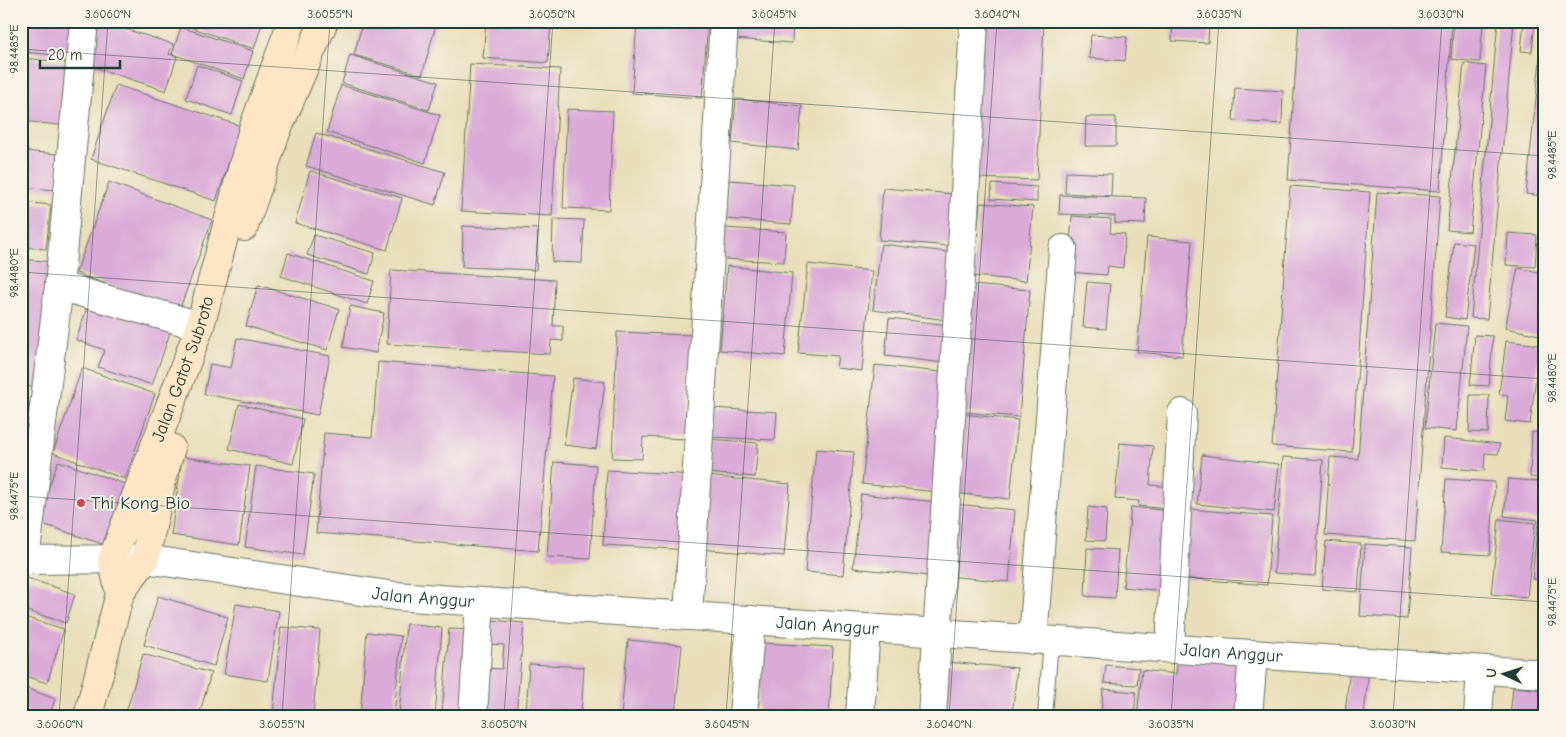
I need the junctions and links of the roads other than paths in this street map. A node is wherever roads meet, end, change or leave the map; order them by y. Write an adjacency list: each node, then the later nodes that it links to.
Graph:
1 (84, 21): 8 (street)
2 (292, 21): 6 (main road, Jalan Gatot Subroto)
3 (324, 21): 6 (main road)
4 (724, 21): 16 (street)
5 (974, 21): 19 (street)
6 (264, 132): 9 (main road, Jalan Gatot Subroto); 11 (main road)
7 (1063, 249): 20 (street)
8 (59, 286): 9 (street); 12 (street)
9 (200, 326): 13 (main road, Jalan Gatot Subroto)
10 (1182, 413): 21 (street)
11 (145, 559): 13 (street, Jalan Anggur); 14 (main road); 15 (street, Jalan Anggur)
12 (23, 560): 13 (street, Jalan Anggur)
13 (112, 560): 14 (main road)
14 (120, 593): 25 (main road)
15 (480, 602): 16 (street, Jalan Anggur); 26 (street)
16 (688, 616): 17 (street, Jalan Anggur)
17 (751, 620): 18 (street, Jalan Anggur); 27 (street)
18 (866, 628): 19 (street, Jalan Anggur); 28 (street)
19 (937, 633): 20 (street, Jalan Anggur); 29 (street)
20 (1042, 640): 21 (street, Jalan Anggur); 30 (lane)
21 (1170, 649): 22 (street, Jalan Anggur)
22 (1253, 654): 23 (street, Jalan Anggur); 31 (street)
23 (1481, 670): 24 (street, Jalan Anggur); 32 (street)
24 (1545, 674)
25 (88, 716)
26 (473, 716)
27 (744, 716)
28 (860, 716)
29 (932, 716)
30 (1045, 716)
31 (1248, 716)
32 (1478, 716)

